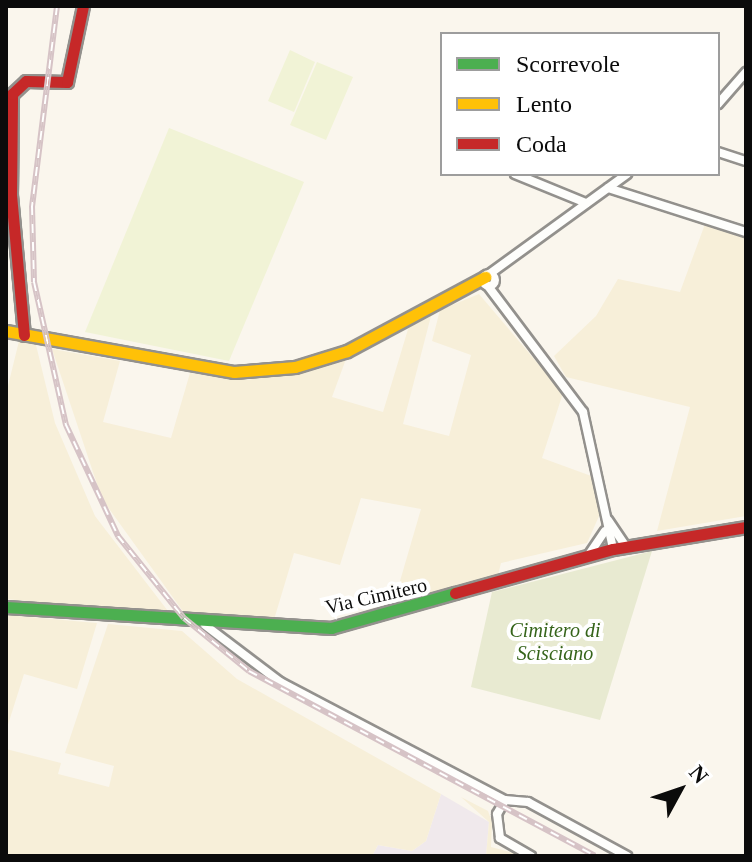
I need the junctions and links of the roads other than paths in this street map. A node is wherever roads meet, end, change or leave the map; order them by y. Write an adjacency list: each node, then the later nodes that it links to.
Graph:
1 (83, 6): 15 (street)
2 (746, 72): 3 (street)
3 (735, 88): 4 (street); 5 (street)
4 (746, 91)
5 (720, 102)
6 (720, 153): 7 (street)
7 (746, 161)
8 (520, 176): 11 (street)
9 (624, 176): 10 (street)
10 (608, 188): 11 (street); 12 (street)
11 (586, 203): 13 (street)
12 (746, 232)
13 (489, 281): 15 (street); 16 (street)
14 (6, 331): 15 (street)
15 (24, 335)
16 (607, 519): 18 (street); 19 (street)
17 (746, 527): 19 (street, Via Cimitero)
18 (606, 530): 20 (street); 21 (street)
19 (626, 547): 20 (street, Via Cimitero)
20 (613, 549): 21 (street, Via Cimitero)
21 (586, 558): 23 (street, Via Cimitero)
22 (6, 607): 23 (street, Via Cimitero)
23 (205, 625): 24 (street)
24 (505, 800): 25 (street); 26 (street)
25 (531, 856)
26 (627, 856)

